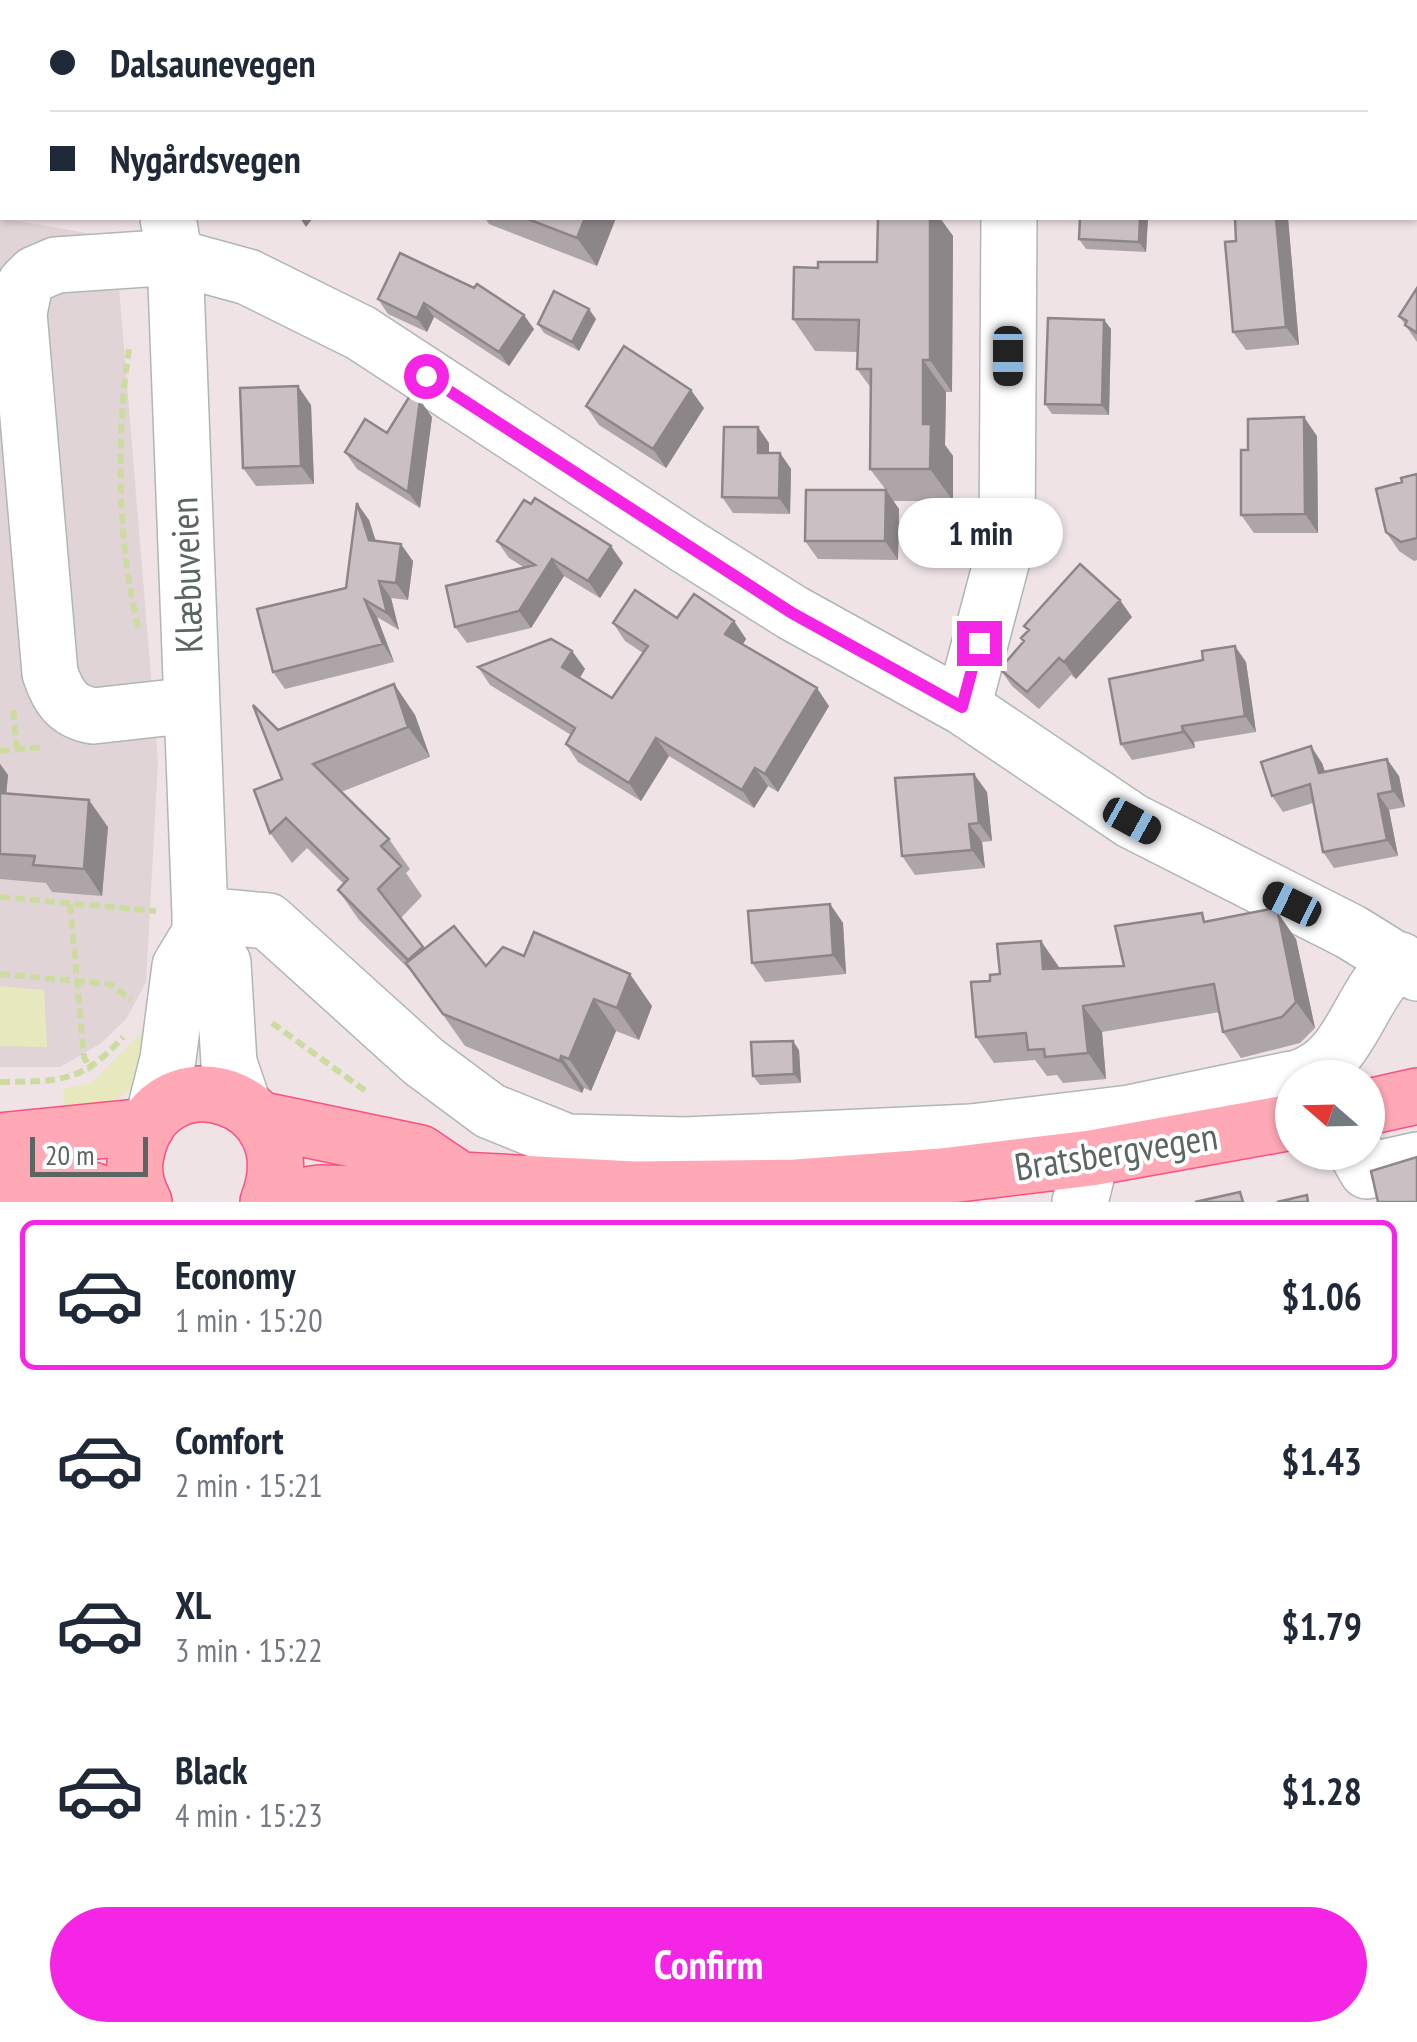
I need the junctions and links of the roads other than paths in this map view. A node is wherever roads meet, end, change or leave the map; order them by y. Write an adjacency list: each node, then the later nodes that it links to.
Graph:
1 (1008, 220): 4 (street)
2 (171, 237): 3 (street, Klæbuveien); 3 (street); 4 (street)
3 (192, 705): 5 (street, Klæbuveien)
4 (962, 707): 6 (street)
5 (186, 920): 8 (street); 11 (street, Klæbuveien); 12 (street, Klæbuveien)
6 (1409, 967): 7 (street)
7 (1330, 1060)
8 (1275, 1082)
9 (1417, 1096): 10 (main road)
10 (1385, 1103)
11 (252, 1112): 12 (main road); 18 (main road); 21 (main road)
12 (150, 1120): 14 (main road); 23 (main road)
13 (1275, 1127): 19 (main road, Bratsbergvegen)
14 (0, 1140)
15 (1417, 1160): 16 (street)
16 (1385, 1167)
17 (0, 1174): 22 (main road)
18 (460, 1180): 20 (main road, Bratsbergvegen); 21 (main road, Bratsbergvegen)
19 (1085, 1180): 20 (main road, Bratsbergvegen)
20 (949, 1189)
21 (269, 1201)
22 (125, 1202)
23 (144, 1202)

